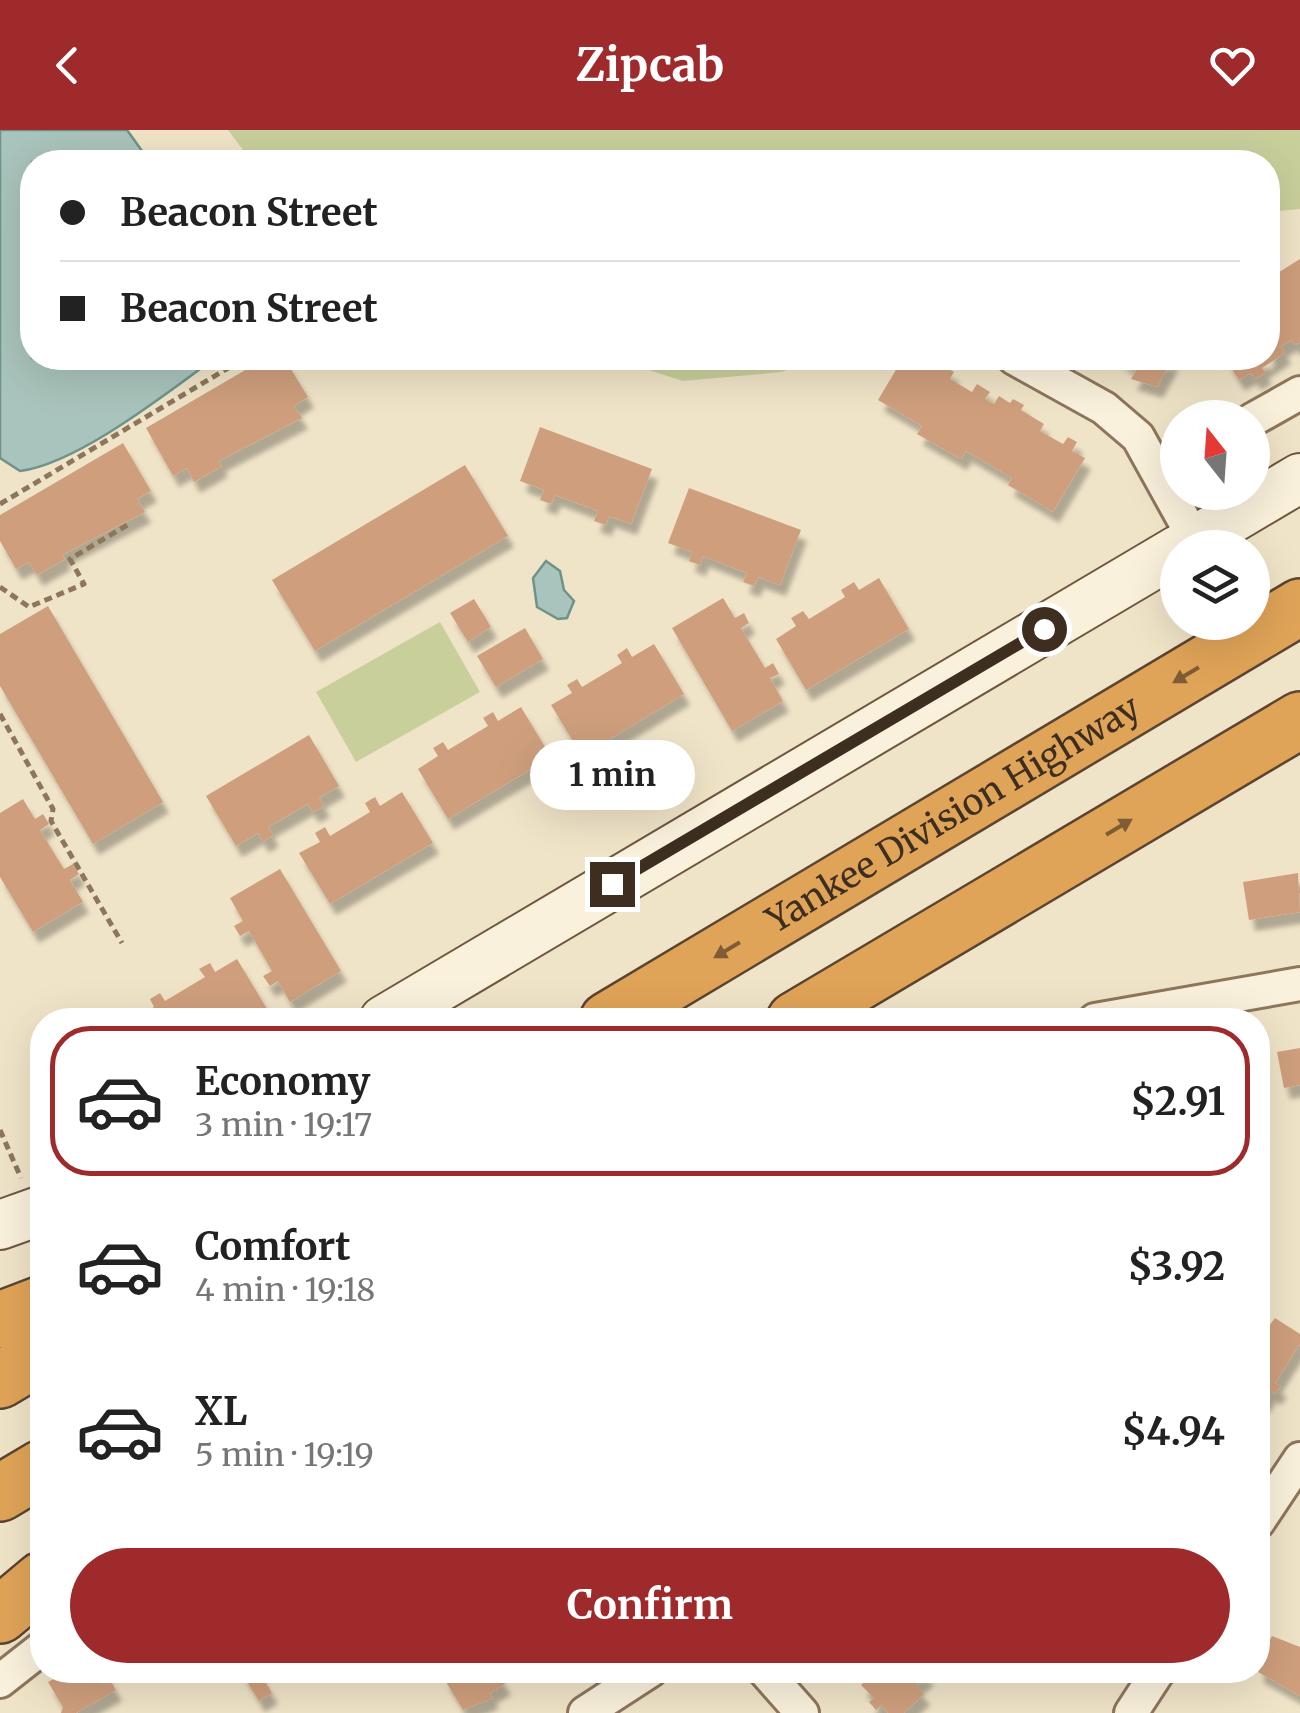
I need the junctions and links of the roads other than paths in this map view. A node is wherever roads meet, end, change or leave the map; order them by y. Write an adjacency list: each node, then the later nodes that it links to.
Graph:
1 (1035, 370): 4 (street)
2 (1300, 393): 3 (street)
3 (1270, 410)
4 (1160, 458)
5 (1300, 478): 6 (street)
6 (1212, 530)
7 (1160, 561): 12 (street)
8 (1300, 607): 13 (highway, Yankee Division Highway, one-way to 13)
9 (1300, 720): 10 (highway, one-way to 9)
10 (1059, 862): 14 (highway); 15 (highway)
11 (1300, 984): 16 (street)
12 (404, 1008)
13 (628, 1008)
14 (815, 1008)
15 (847, 1008)
16 (1164, 1008)
17 (30, 1309): 18 (highway)
18 (0, 1320)
19 (30, 1362): 20 (highway)
20 (0, 1380)
21 (1300, 1459): 24 (street)
22 (30, 1475): 23 (highway)
23 (0, 1493)
24 (1270, 1504)
25 (30, 1590): 26 (highway)
26 (0, 1615)
27 (30, 1658): 28 (street)
28 (0, 1682)
29 (631, 1683): 32 (street)
30 (775, 1683): 33 (street)
31 (1151, 1683): 34 (street)
32 (585, 1713)
33 (802, 1713)
34 (1131, 1713)

